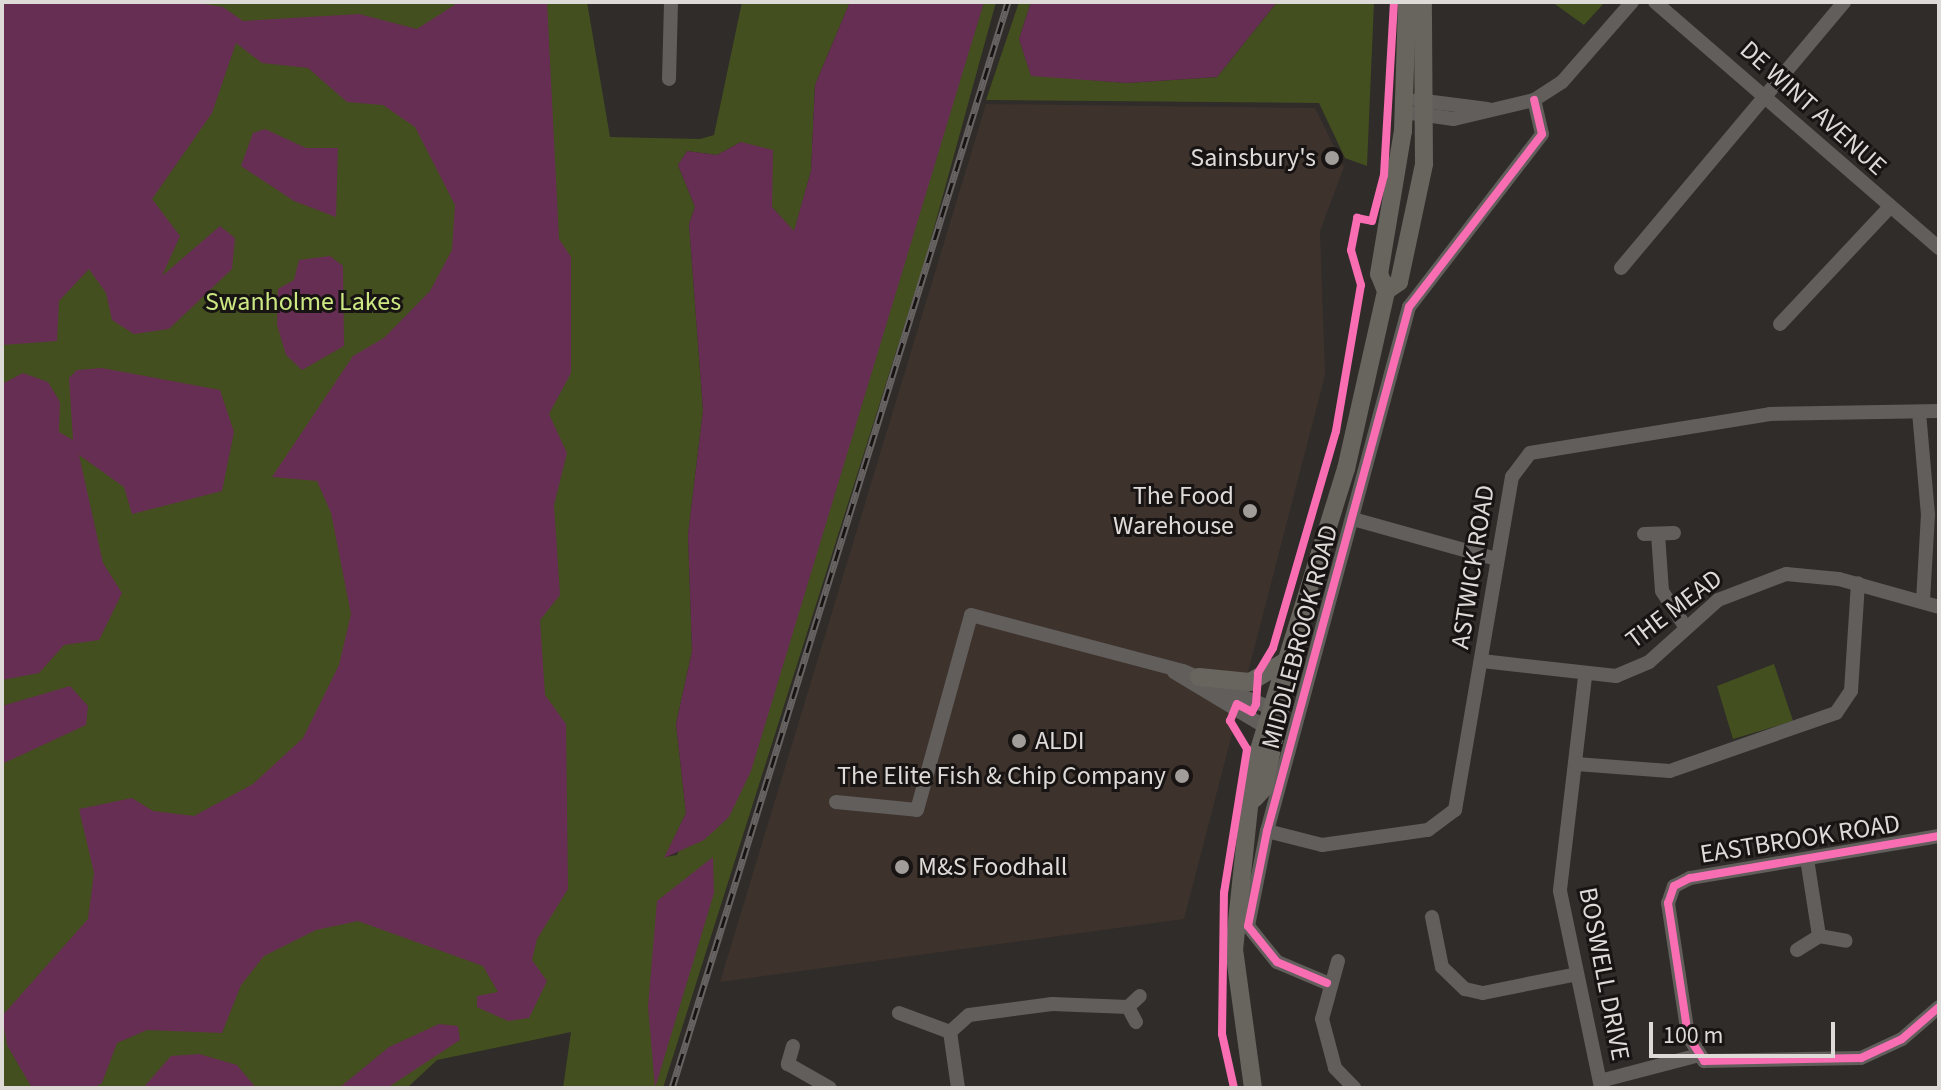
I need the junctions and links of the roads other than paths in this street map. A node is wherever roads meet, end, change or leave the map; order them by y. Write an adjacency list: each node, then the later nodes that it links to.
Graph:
1 (671, 2): 7 (street)
2 (1407, 2): 10 (main road)
3 (1423, 2): 11 (main road)
4 (1632, 2): 9 (street)
5 (1655, 2): 8 (street, DE WINT AVENUE)
6 (1844, 2): 8 (street)
7 (669, 79)
8 (1762, 97): 13 (street, DE WINT AVENUE); 16 (street)
9 (1534, 100): 11 (street); 21 (street, MIDDLEBROOK ROAD)
10 (1404, 106): 11 (street); 14 (main road)
11 (1429, 108): 12 (main road)
12 (1424, 164): 14 (main road); 17 (main road)
13 (1889, 208): 15 (street, DE WINT AVENUE); 18 (street)
14 (1384, 230): 17 (main road)
15 (1939, 248)
16 (1621, 268)
17 (1386, 291): 28 (main road)
18 (1780, 324)
19 (1939, 411): 20 (street, ASTWICK ROAD)
20 (1919, 412): 23 (street, ASTWICK ROAD); 25 (street)
21 (1353, 519): 23 (street); 37 (street, MIDDLEBROOK ROAD)
22 (1674, 533): 27 (street)
23 (1496, 559): 29 (street, ASTWICK ROAD)
24 (1858, 583): 25 (street, THE MEAD); 27 (street, THE MEAD); 35 (street)
25 (1923, 600): 26 (street, THE MEAD)
26 (1939, 607)
27 (1686, 628): 32 (street, THE MEAD)
28 (1288, 660): 31 (main road); 33 (main road)
29 (1482, 661): 32 (street, THE MEAD); 37 (street, ASTWICK ROAD)
30 (1171, 669): 31 (street); 34 (street); 36 (street)
31 (1199, 677): 33 (street)
32 (1585, 677): 35 (street, BOSWELL DRIVE)
33 (1275, 711): 34 (main road)
34 (1270, 731): 58 (main road)
35 (1576, 764): 45 (street, BOSWELL DRIVE)
36 (836, 802)
37 (1267, 831): 46 (street, MIDDLEBROOK ROAD)
38 (1939, 836): 39 (street, EASTBROOK ROAD)
39 (1807, 859): 41 (street); 54 (street, EASTBROOK ROAD)
40 (1432, 917): 45 (street)
41 (1819, 936): 42 (street); 43 (street)
42 (1846, 941)
43 (1797, 950)
44 (1338, 961): 46 (street)
45 (1577, 974): 55 (street, BOSWELL DRIVE)
46 (1327, 983): 59 (street)
47 (1140, 996): 48 (street)
48 (1128, 1007): 51 (street); 52 (street)
49 (1939, 1007): 54 (street)
50 (899, 1013): 52 (street)
51 (1136, 1022)
52 (950, 1032): 57 (street)
53 (793, 1046): 56 (street)
54 (1695, 1056): 55 (street)
55 (1600, 1085)
56 (830, 1088)
57 (958, 1088)
58 (1253, 1088)
59 (1354, 1088)

